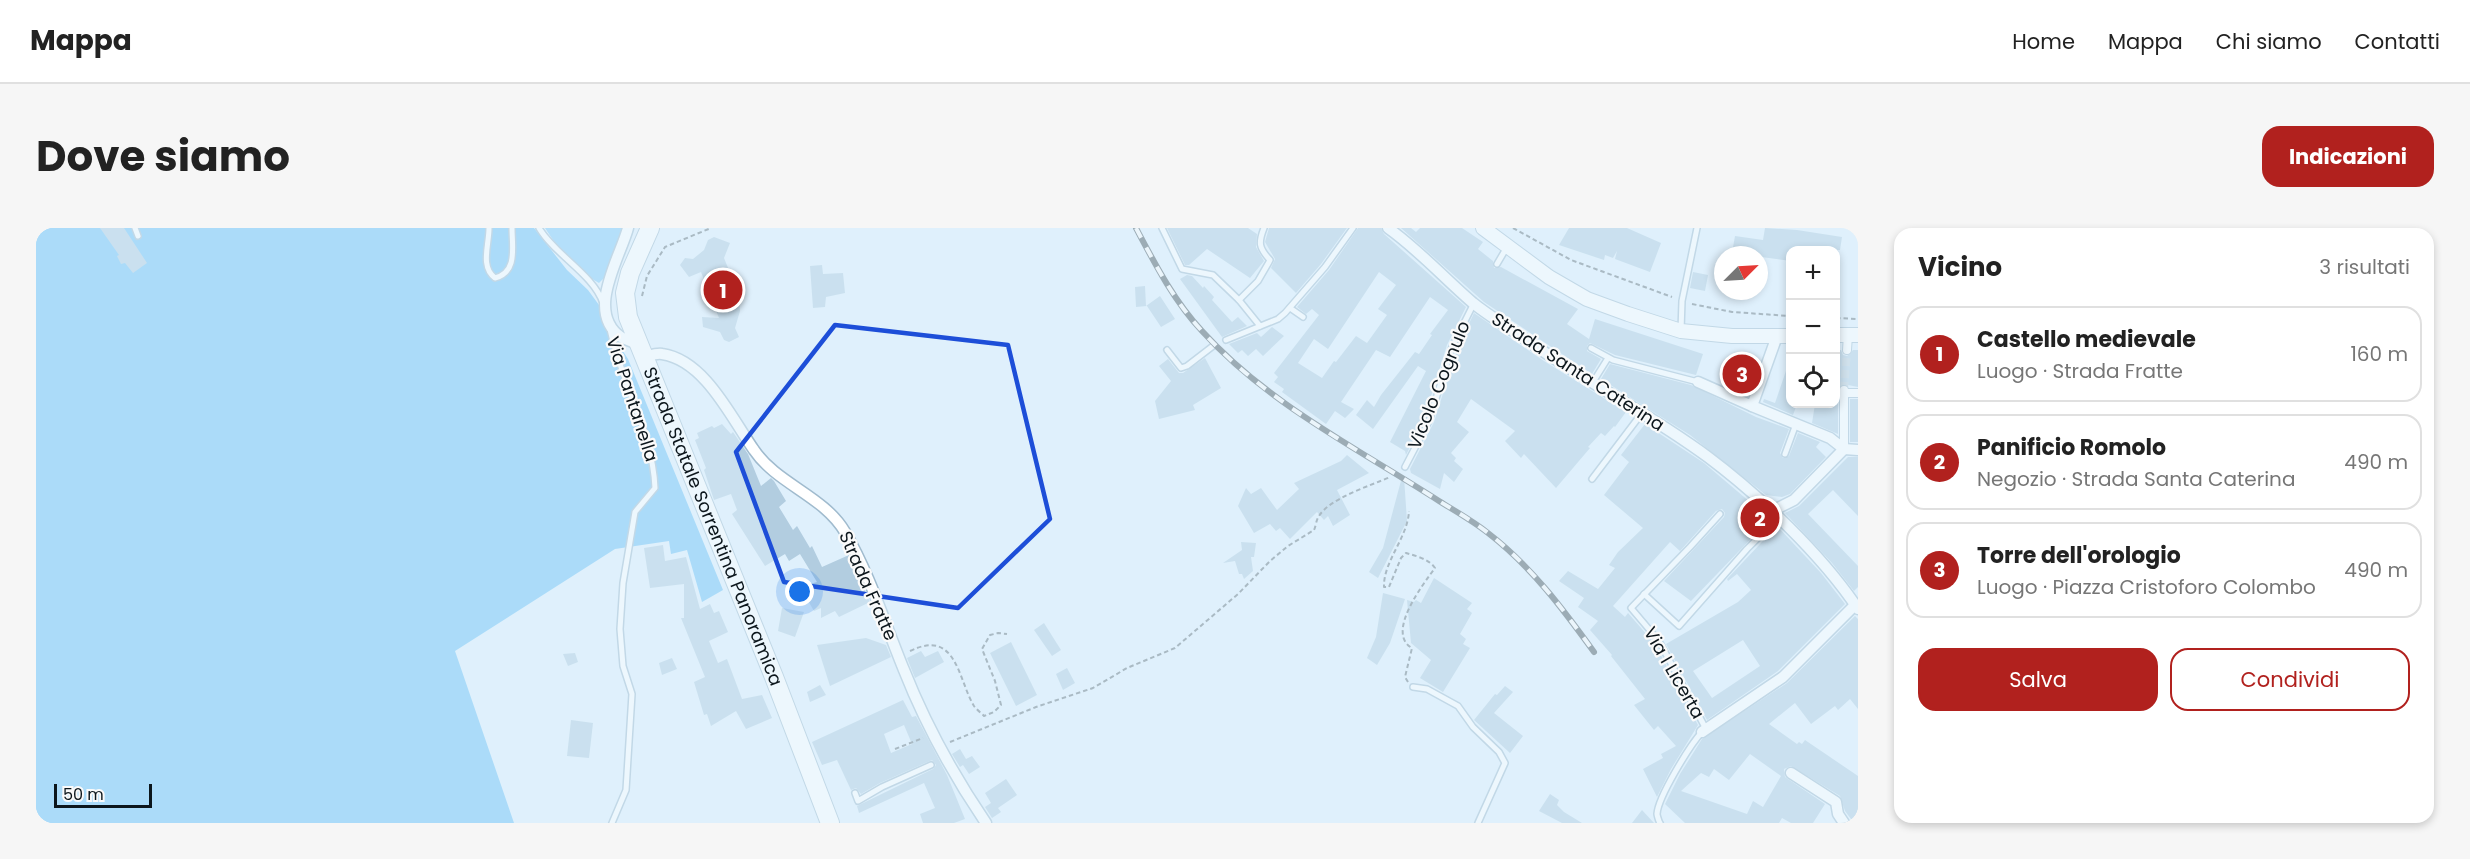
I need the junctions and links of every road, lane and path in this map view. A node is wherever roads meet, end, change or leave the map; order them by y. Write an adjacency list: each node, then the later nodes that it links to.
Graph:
1 (135, 228): 15 (lane)
2 (489, 228): 3 (lane)
3 (512, 228)
4 (539, 228): 27 (lane, Via Pantanella)
5 (628, 228): 27 (street)
6 (650, 228): 35 (main road, Strada Statale Sorrentina Panoramica)
7 (711, 228): 17 (path)
8 (1162, 228): 19 (lane)
9 (1264, 228): 19 (lane)
10 (1353, 228): 22 (lane)
11 (1388, 228): 21 (street, Strada Santa Caterina)
12 (1483, 228): 16 (street)
13 (1513, 228): 20 (path)
14 (1698, 228): 20 (lane)
15 (138, 236)
16 (1508, 246): 18 (lane); 29 (street)
17 (664, 247)
18 (1497, 264)
19 (1239, 300): 28 (lane)
20 (1682, 301): 23 (path); 29 (lane)
21 (1474, 303): 40 (street, Strada Santa Caterina); 48 (lane, Vicolo Cognulo)
22 (1290, 308): 24 (lane); 28 (lane)
23 (1786, 316)
24 (1303, 317)
25 (1840, 318): 26 (path)
26 (1858, 319)
27 (609, 321): 35 (street); 66 (lane, Via Pantanella)
28 (1260, 326): 32 (lane)
29 (1681, 331): 31 (street)
30 (1847, 335): 37 (street)
31 (1784, 336): 42 (street)
32 (1226, 340)
33 (1213, 346): 36 (lane)
34 (1591, 348): 38 (lane)
35 (641, 350): 60 (street, Strada Fratte); 67 (main road, Strada Statale Sorrentina Panoramica)
36 (1167, 350)
37 (1847, 350)
38 (1608, 358): 39 (lane); 40 (lane)
39 (1698, 382): 42 (street)
40 (1593, 384): 43 (street, Strada Santa Caterina)
41 (1858, 393): 45 (street)
42 (1756, 407): 44 (street)
43 (1642, 413): 50 (lane); 53 (street, Strada Santa Caterina)
44 (1796, 424): 45 (street); 47 (lane)
45 (1844, 449): 46 (street); 53 (street)
46 (1858, 450)
47 (1785, 454)
48 (1405, 467)
49 (1390, 477): 61 (path)
50 (1592, 479)
51 (1409, 511): 58 (path)
52 (1720, 513): 54 (lane, Via I Licerta)
53 (1775, 514): 54 (lane); 55 (street, Strada Santa Caterina)
54 (1644, 594): 59 (lane, Via I Licerta)
55 (1857, 607): 59 (street)
56 (1006, 634): 57 (path)
57 (902, 655)
58 (1413, 687): 69 (lane)
59 (1704, 730): 70 (lane)
60 (934, 734): 61 (street, Strada Fratte); 62 (path)
61 (940, 746): 68 (street, Strada Fratte)
62 (895, 749)
63 (931, 765): 65 (lane)
64 (1791, 773): 71 (street)
65 (855, 793)
66 (612, 823)
67 (830, 823)
68 (986, 823)
69 (1478, 823)
70 (1660, 823)
71 (1844, 823)

